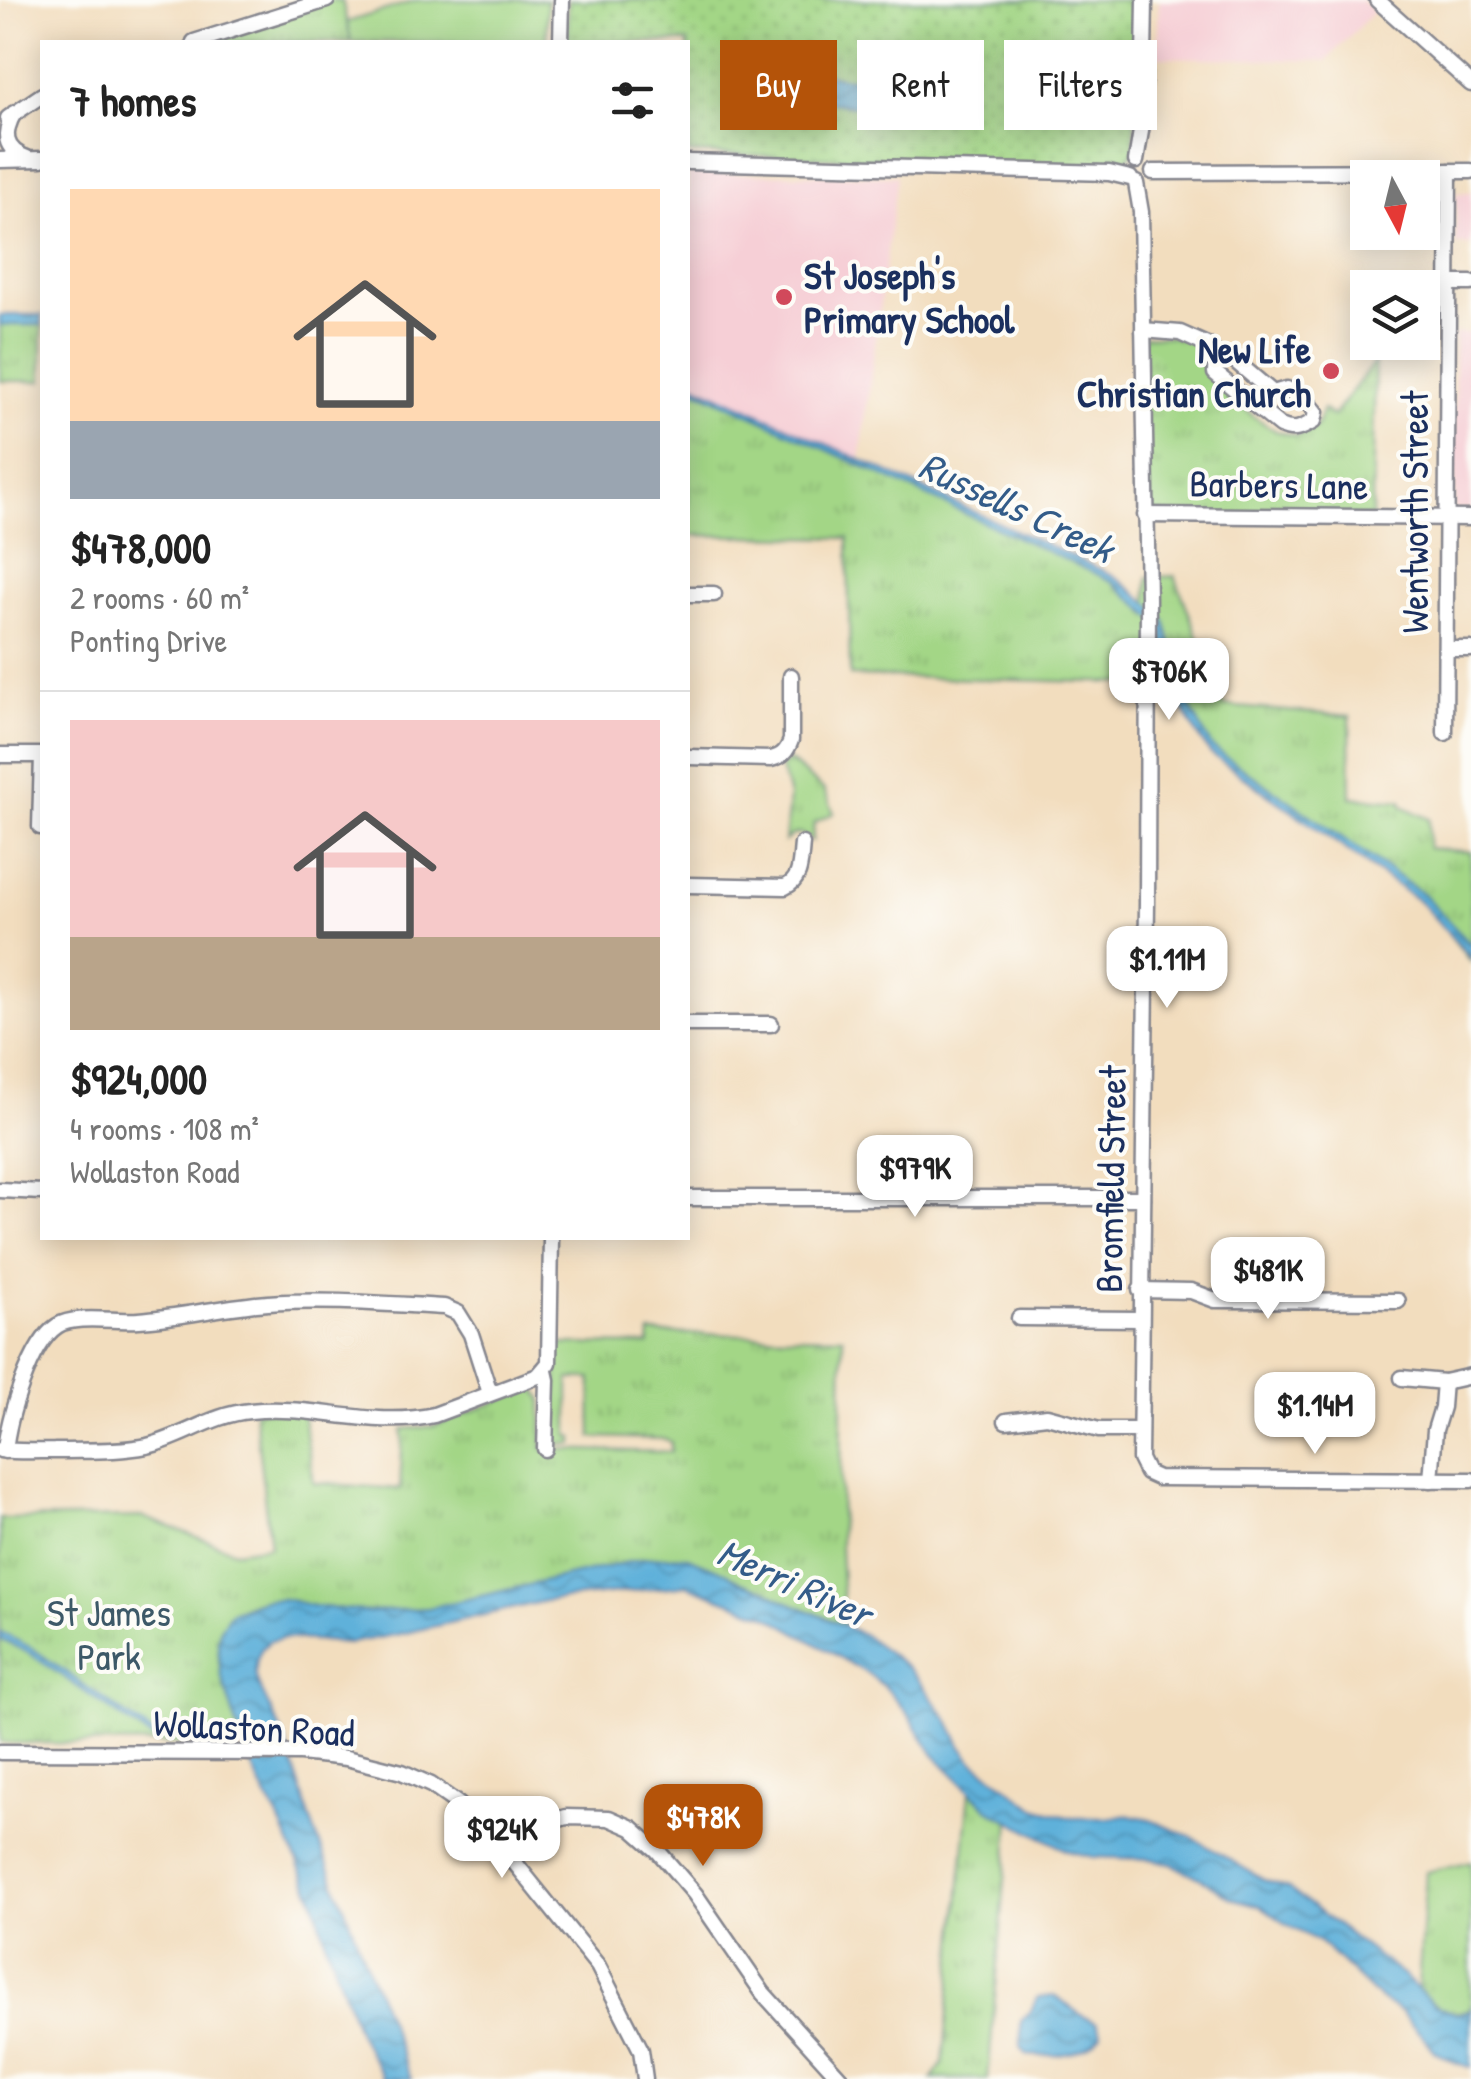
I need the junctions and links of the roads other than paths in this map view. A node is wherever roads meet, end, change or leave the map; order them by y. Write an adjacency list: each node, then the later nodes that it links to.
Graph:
1 (327, 0): 5 (street)
2 (562, 0): 6 (street)
3 (1145, 0): 17 (street, Bromfield Street)
4 (1376, 0): 7 (street)
5 (200, 40)
6 (561, 40)
7 (1471, 84)
8 (40, 96): 9 (street)
9 (12, 110): 10 (street); 12 (street)
10 (0, 125)
11 (0, 151): 12 (street)
12 (35, 159): 13 (street)
13 (0, 160)
14 (690, 162): 17 (street)
15 (1449, 171): 16 (street); 17 (street); 18 (street, Wentworth Street)
16 (1471, 171)
17 (1141, 172): 20 (street, Bromfield Street)
18 (1448, 283): 19 (street); 25 (street, Wentworth Street)
19 (1471, 283)
20 (1143, 330): 21 (street); 24 (street, Bromfield Street)
21 (1216, 354): 22 (street); 23 (street)
22 (1273, 393): 23 (street); 23 (street)
23 (1261, 411)
24 (1146, 515): 25 (street, Barbers Lane); 43 (street, Bromfield Street)
25 (1446, 518): 26 (street, Barbers Lane); 29 (street, Wentworth Street)
26 (1471, 518)
27 (690, 594): 28 (street)
28 (714, 594)
29 (1446, 649): 30 (street); 32 (street, Wentworth Street)
30 (1471, 649)
31 (791, 676): 35 (street)
32 (1445, 733)
33 (0, 755): 34 (street)
34 (40, 755)
35 (690, 757)
36 (802, 844): 37 (street)
37 (690, 885)
38 (690, 1024): 39 (street)
39 (771, 1024)
40 (0, 1190): 41 (street)
41 (40, 1192)
42 (690, 1198): 43 (street)
43 (1142, 1198): 45 (street, Bromfield Street)
44 (551, 1240): 49 (street)
45 (1140, 1290): 46 (street); 48 (street, Bromfield Street)
46 (1398, 1300)
47 (1018, 1318): 48 (street)
48 (1140, 1319): 55 (street, Bromfield Street)
49 (547, 1367): 53 (street); 56 (street)
50 (1471, 1376): 52 (street)
51 (1402, 1378): 52 (street)
52 (1444, 1382): 58 (street)
53 (490, 1393): 57 (street); 57 (street)
54 (1006, 1421): 55 (street)
55 (1140, 1430): 58 (street, Bromfield Street)
56 (545, 1448)
57 (2, 1450)
58 (1431, 1480): 59 (street)
59 (1471, 1480)
60 (0, 1752): 61 (street, Wollaston Road)
61 (508, 1852): 62 (street, Wollaston Road); 63 (street)
62 (645, 2079)
63 (840, 2079)

